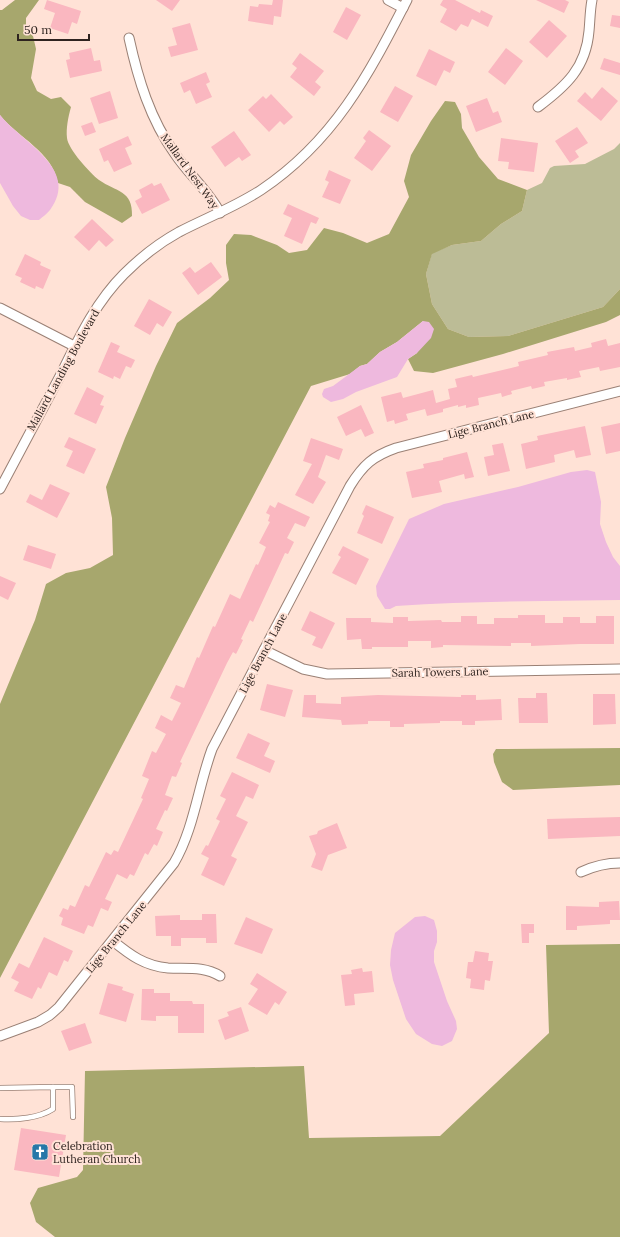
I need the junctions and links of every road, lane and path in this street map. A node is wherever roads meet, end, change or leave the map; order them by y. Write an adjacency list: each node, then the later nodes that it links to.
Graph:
1 (388, 0): 3 (street)
2 (592, 0): 5 (street)
3 (405, 4): 6 (street, Mallard Landing Boulevard)
4 (129, 38): 6 (street, Mallard Nest Way)
5 (538, 106)
6 (220, 213): 8 (street, Mallard Landing Boulevard)
7 (0, 308): 8 (street)
8 (74, 346): 10 (street, Mallard Landing Boulevard)
9 (620, 392): 11 (street, Lige Branch Lane)
10 (0, 489)
11 (264, 650): 12 (street, Sarah Towers Lane); 15 (street, Lige Branch Lane)
12 (620, 669)
13 (620, 863): 14 (street)
14 (581, 872)
15 (113, 941): 16 (street); 17 (street, Lige Branch Lane)
16 (220, 976)
17 (0, 1036)
18 (53, 1087): 19 (lane); 20 (lane); 21 (lane)
19 (0, 1088)
20 (73, 1117)
21 (0, 1119)

